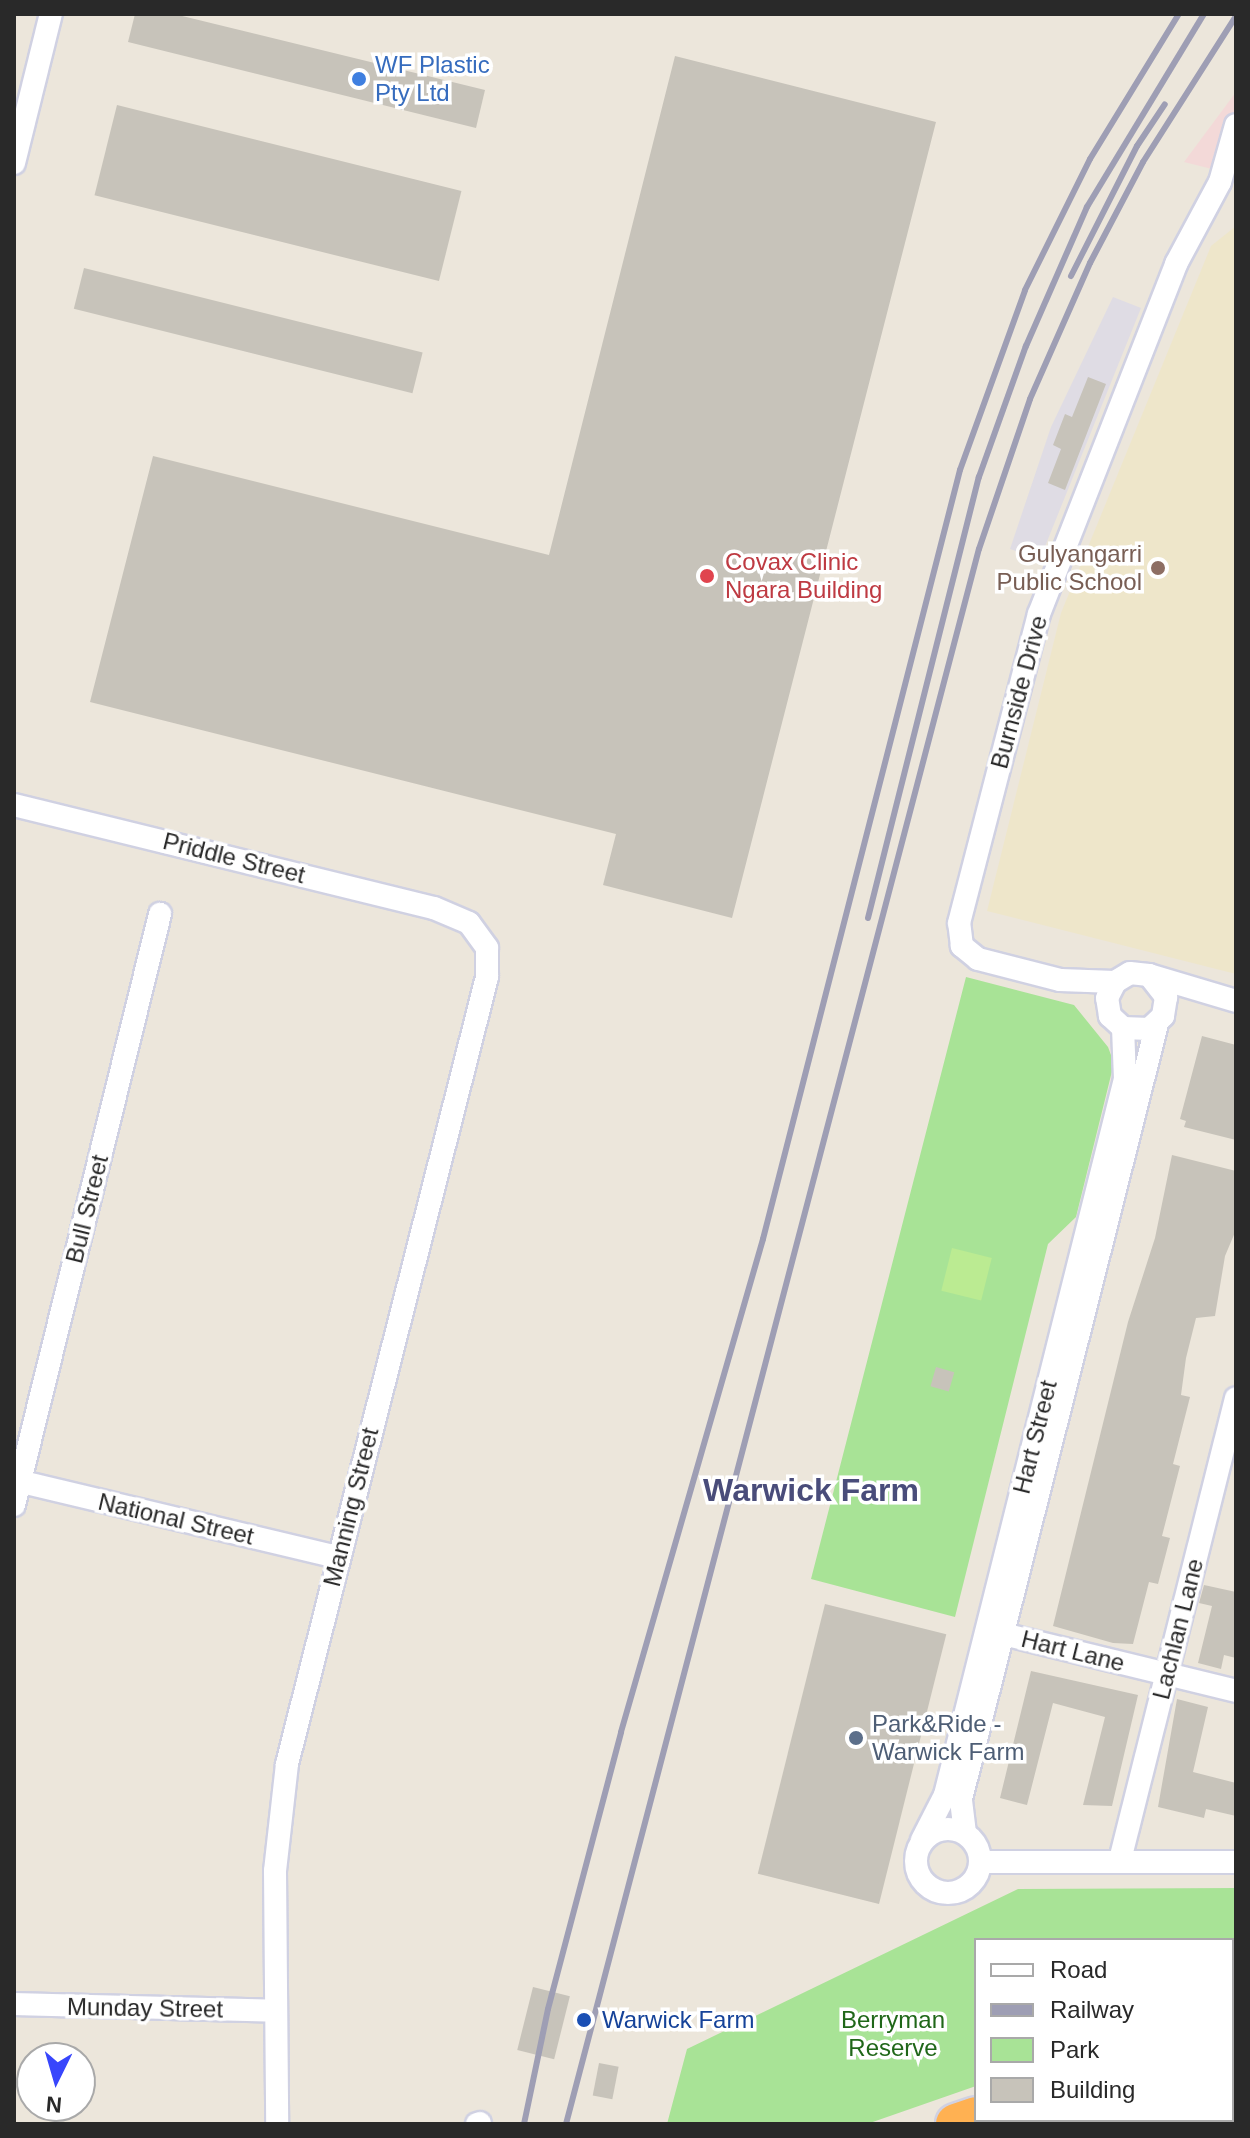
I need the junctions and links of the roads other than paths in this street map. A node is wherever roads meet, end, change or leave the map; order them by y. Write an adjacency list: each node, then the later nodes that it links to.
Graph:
1 (51, 14): 3 (street)
2 (1236, 125): 8 (street, Burnside Drive)
3 (14, 163)
4 (14, 805): 6 (street, Priddle Street)
5 (160, 914): 15 (street, Bull Street)
6 (453, 914): 17 (street, Manning Street)
7 (1149, 975): 9 (street); 10 (street); 12 (street)
8 (1060, 980): 9 (street, Burnside Drive); 13 (street, Burnside Drive)
9 (1115, 982): 13 (street)
10 (1206, 994): 11 (street); 12 (street)
11 (1236, 1001)
12 (1161, 1015): 13 (street); 18 (street, Hart Street)
13 (1116, 1022): 22 (street, Hart Street)
14 (1236, 1398): 19 (street, Lachlan Lane)
15 (17, 1481): 16 (street, Bull Street); 17 (street, National Street)
16 (14, 1505)
17 (338, 1557): 27 (street, Manning Street)
18 (1003, 1634): 19 (street, Hart Lane); 21 (street, Hart Street)
19 (1167, 1674): 20 (street, Hart Lane); 23 (street, Lachlan Lane)
20 (1236, 1691)
21 (965, 1833): 22 (street); 24 (street)
22 (922, 1840): 24 (street)
23 (1120, 1860): 24 (street); 25 (street)
24 (980, 1862)
25 (1236, 1862)
26 (14, 2004): 27 (street, Munday Street)
27 (275, 2011): 28 (street, Manning Street)
28 (277, 2124)

